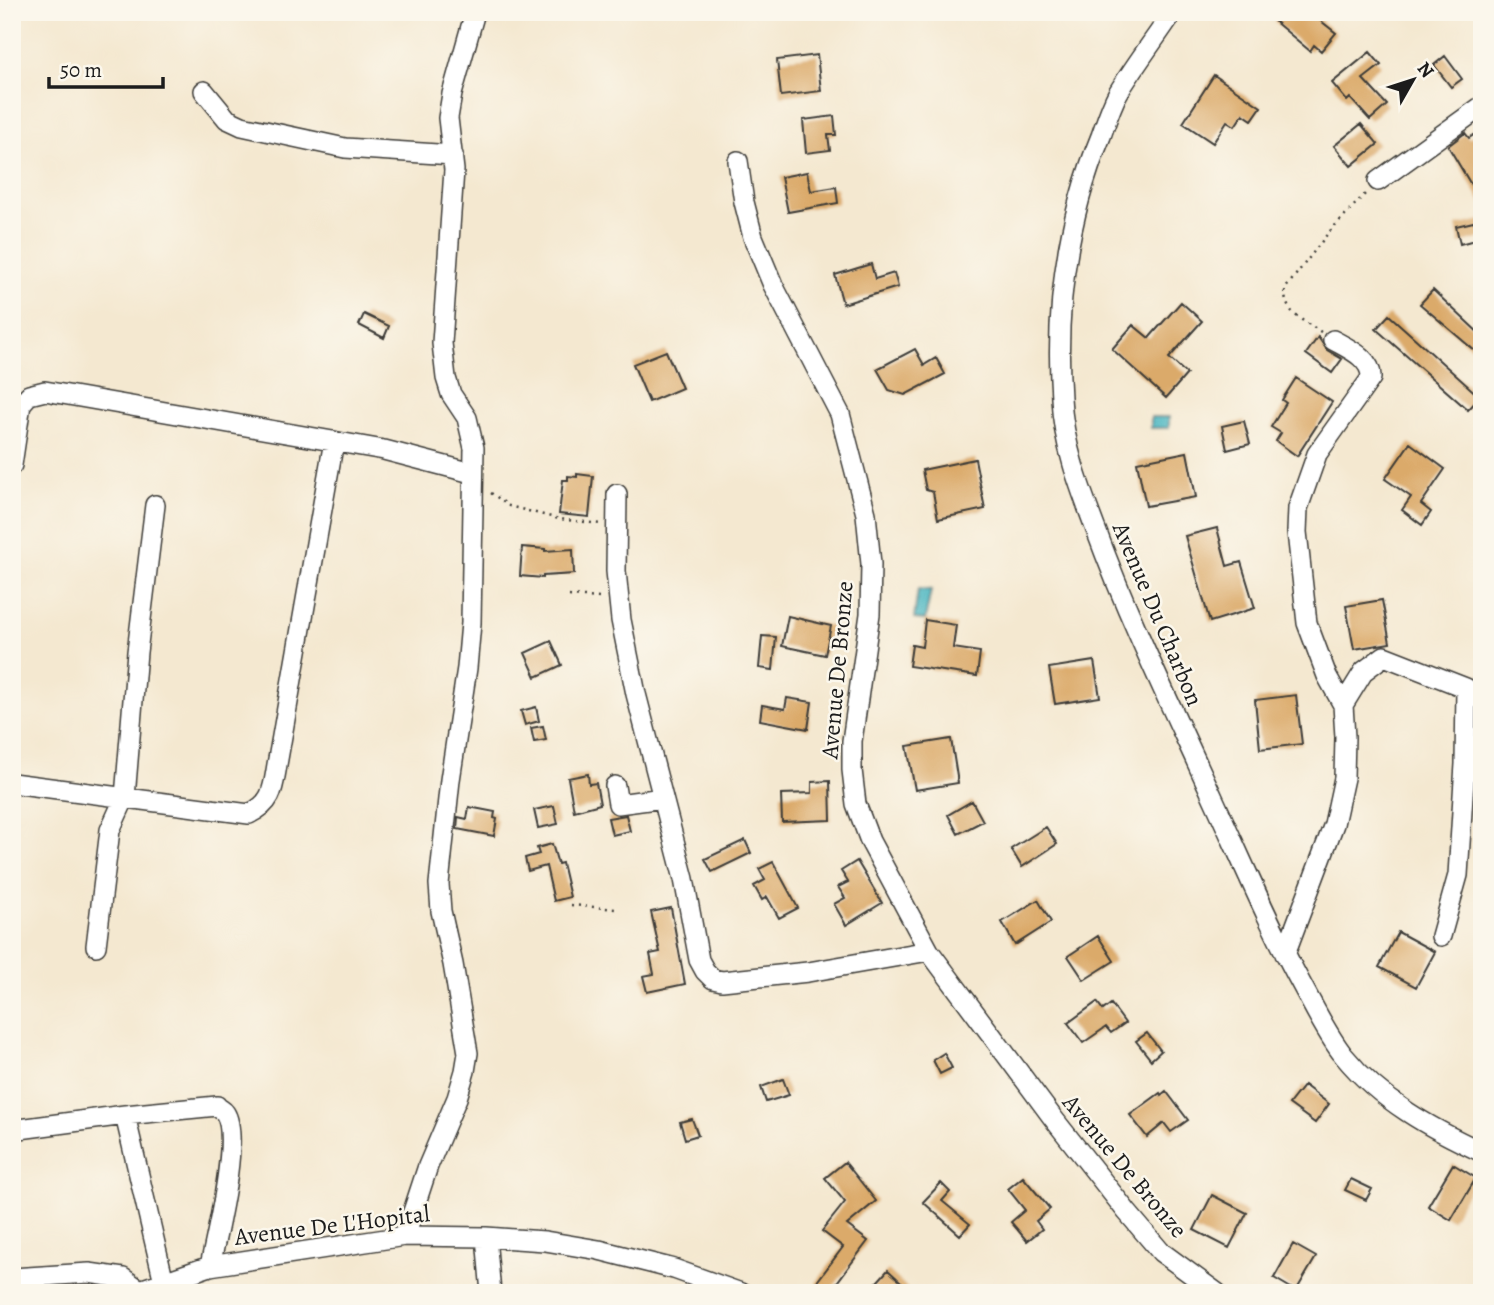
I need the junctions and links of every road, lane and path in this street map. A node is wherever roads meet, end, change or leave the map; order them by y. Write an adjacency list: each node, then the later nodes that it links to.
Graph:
1 (475, 12): 5 (street)
2 (1174, 12): 27 (street, Avenue Du Charbon)
3 (204, 91): 5 (street)
4 (1482, 106): 7 (street)
5 (453, 155): 11 (street)
6 (738, 161): 26 (street, Avenue De Bronze)
7 (1378, 181): 8 (path)
8 (1333, 340): 17 (street)
9 (334, 441): 10 (street); 11 (street); 20 (street)
10 (12, 466)
11 (472, 473): 14 (path); 31 (street)
12 (617, 494): 14 (street)
13 (155, 505): 20 (street)
14 (618, 526): 16 (street)
15 (569, 596): 16 (path)
16 (618, 598): 21 (street)
17 (1343, 705): 24 (street); 27 (street)
18 (12, 783): 20 (street)
19 (615, 786): 21 (street)
20 (125, 797): 25 (street)
21 (663, 798): 26 (street)
22 (571, 905): 23 (path)
23 (616, 909)
24 (1441, 936)
25 (96, 946)
26 (929, 951): 39 (street, Avenue De Bronze)
27 (1285, 954): 30 (street, Avenue Du Charbon)
28 (125, 1115): 29 (street); 33 (street); 35 (street)
29 (12, 1130)
30 (1482, 1152)
31 (405, 1236): 32 (street, Avenue De L'Hopital); 33 (street, Avenue De L'Hopital)
32 (485, 1237): 37 (street); 38 (street, Avenue De L'Hopital)
33 (210, 1266): 35 (street, Avenue De L'Hopital)
34 (12, 1278): 36 (street)
35 (164, 1282): 36 (street, Avenue De L'Hopital)
36 (139, 1291)
37 (491, 1293)
38 (741, 1293)
39 (1217, 1293)

